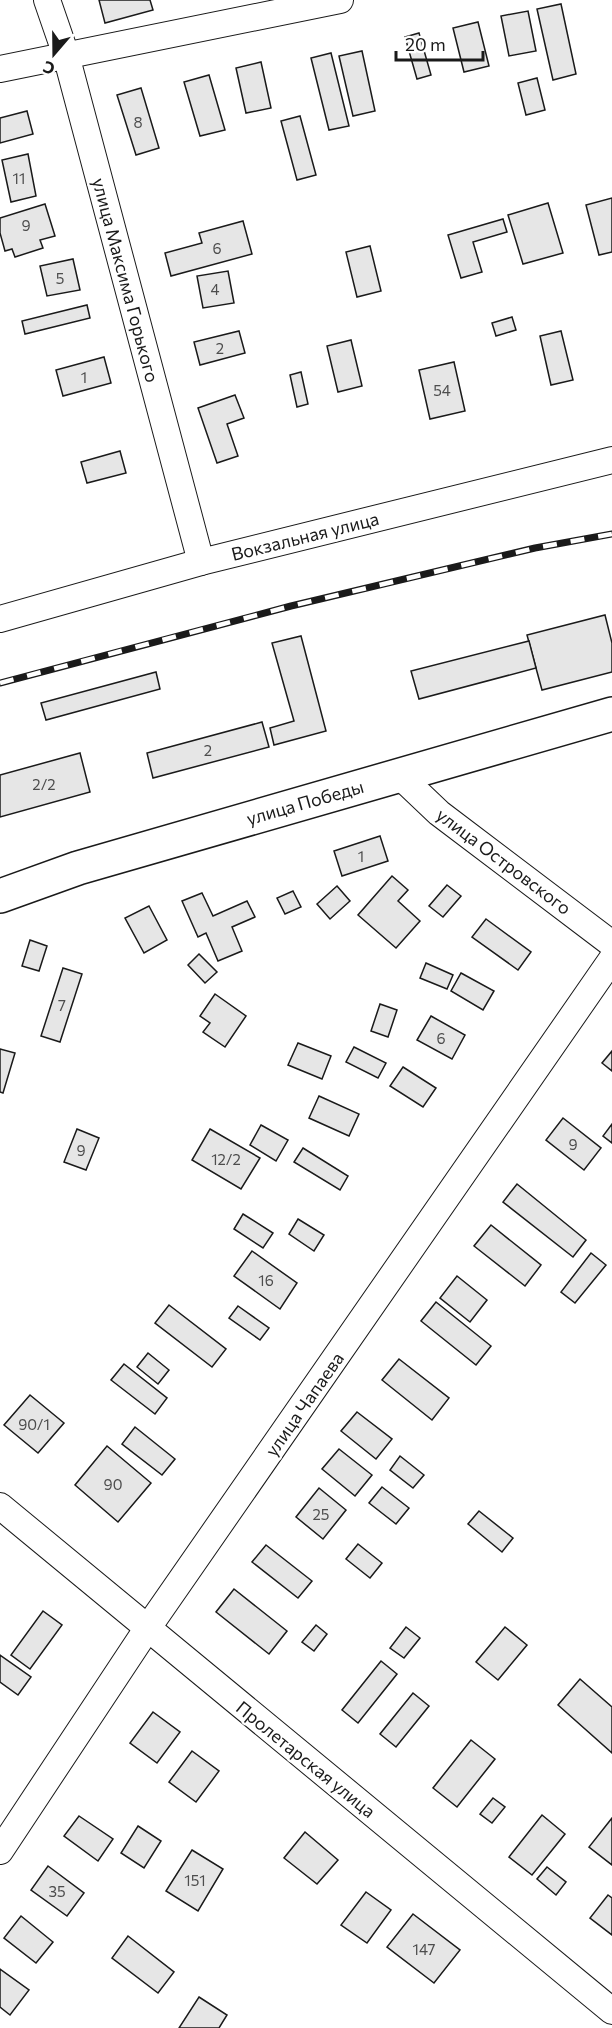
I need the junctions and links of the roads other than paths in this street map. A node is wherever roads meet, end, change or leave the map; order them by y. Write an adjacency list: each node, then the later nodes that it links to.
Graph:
1 (47, 0): 3 (street, улица Максима Горького)
2 (340, 0): 3 (street)
3 (66, 56): 4 (street); 6 (street, улица Максима Горького)
4 (0, 69)
5 (612, 460): 6 (street, Вокзальная улица)
6 (201, 562): 7 (street, Вокзальная улица)
7 (0, 619)
8 (612, 714): 9 (street, улица Победы)
9 (399, 775): 10 (street, улица Победы); 11 (street, улица Островского)
10 (0, 896)
11 (612, 944)
12 (612, 959): 14 (street, улица Чапаева)
13 (0, 1506): 14 (street, Пролетарская улица)
14 (147, 1629): 15 (street, улица Чапаева); 16 (street, Пролетарская улица)
15 (0, 1851)
16 (612, 2012)

